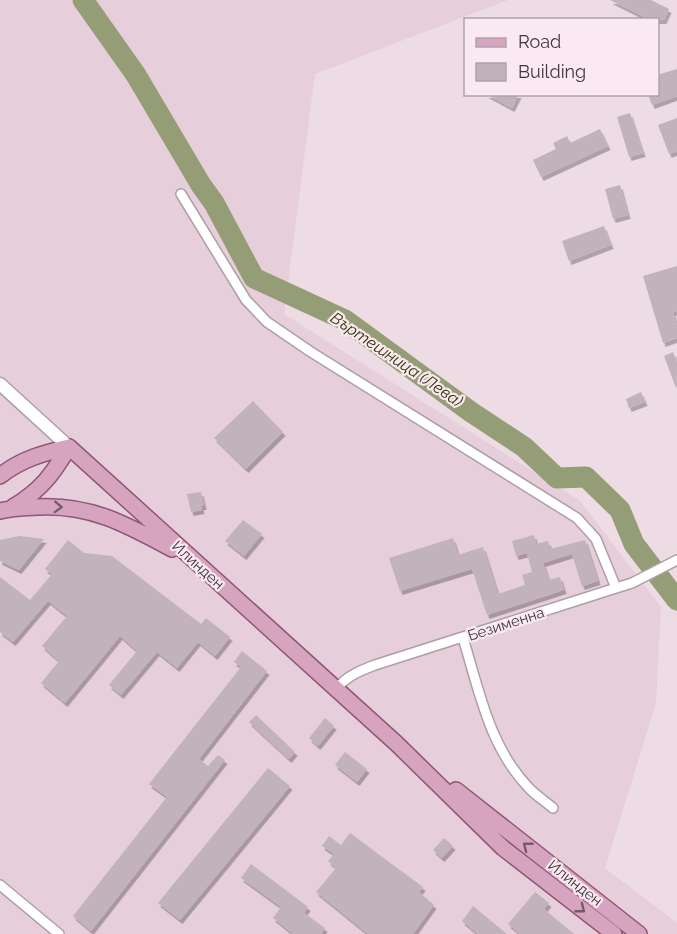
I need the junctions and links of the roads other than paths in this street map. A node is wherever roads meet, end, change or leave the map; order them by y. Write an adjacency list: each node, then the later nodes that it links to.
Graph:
1 (181, 194): 8 (street)
2 (0, 384): 3 (street, Илинден)
3 (69, 447): 4 (main road); 5 (main road); 6 (main road, Илинден)
4 (0, 476)
5 (5, 510): 6 (main road, one-way to 6)
6 (193, 560): 10 (main road, Илинден)
7 (672, 562): 8 (street, Безименна)
8 (616, 588): 9 (street, Безименна)
9 (463, 638): 10 (street, Безименна); 12 (street)
10 (336, 689): 11 (main road, Илинден)
11 (397, 744): 15 (main road, Илинден, one-way to 15); 16 (main road, Илинден, one-way to 11)
12 (554, 808)
13 (0, 885): 14 (street)
14 (59, 934)
15 (614, 934)
16 (639, 934)

